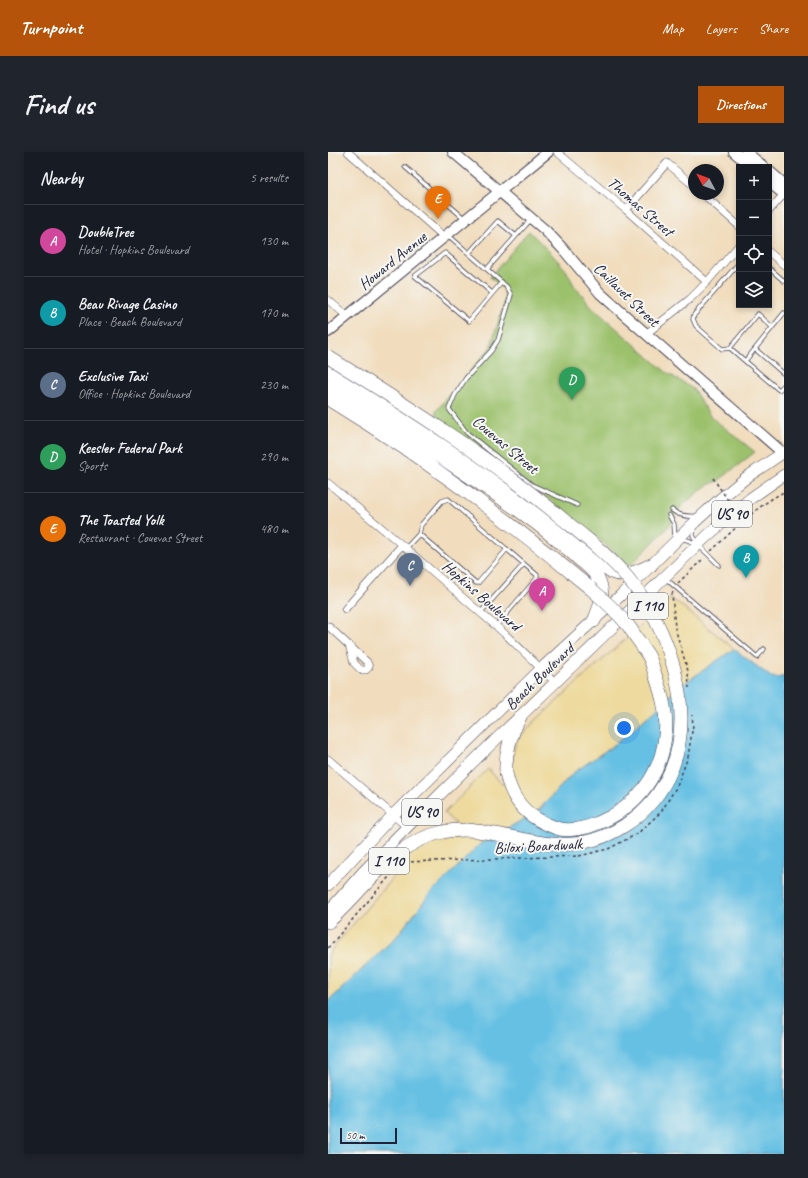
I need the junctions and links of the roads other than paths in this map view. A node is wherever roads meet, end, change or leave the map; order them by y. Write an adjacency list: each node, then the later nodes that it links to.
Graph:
1 (453, 152): 14 (main road, Caillavet Street)
2 (548, 152): 14 (main road, Howard Avenue)
3 (557, 152): 18 (street, Thomas Street)
4 (734, 152): 7 (main road)
5 (746, 152): 8 (main road)
6 (353, 154): 22 (street, Couevas Street)
7 (748, 164)
8 (760, 164)
9 (405, 167): 20 (lane)
10 (772, 174): 13 (main road)
11 (688, 181): 18 (street)
12 (772, 184): 15 (main road)
13 (784, 184)
14 (500, 191): 19 (main road, Caillavet Street); 20 (main road, Howard Avenue)
15 (784, 194): 17 (street)
16 (710, 200): 21 (street)
17 (772, 208)
18 (626, 210): 33 (street, Thomas Street)
19 (532, 218): 23 (lane); 40 (main road, Caillavet Street)
20 (466, 220): 22 (main road, Howard Avenue)
21 (736, 223)
22 (446, 236): 25 (lane, Couevas Street); 37 (main road, Howard Avenue)
23 (516, 236): 25 (lane); 29 (lane)
24 (736, 248): 33 (street)
25 (469, 253): 29 (lane, Couevas Street)
26 (772, 255): 27 (street)
27 (784, 265)
28 (736, 266): 41 (lane)
29 (487, 269): 32 (lane, Couevas Street)
30 (772, 270): 31 (lane)
31 (784, 280)
32 (502, 282): 34 (lane); 56 (lane, Couevas Street)
33 (707, 282): 40 (street)
34 (492, 293): 34 (lane)
35 (328, 300): 37 (street)
36 (784, 313): 38 (lane)
37 (347, 316): 39 (main road, Howard Avenue)
38 (772, 328): 41 (lane); 42 (lane)
39 (328, 332)
40 (646, 334): 51 (main road, Caillavet Street)
41 (730, 348): 44 (lane)
42 (755, 349): 44 (lane); 46 (lane)
43 (328, 357): 84 (highway, I 110, bridge)
44 (745, 361): 48 (lane)
45 (328, 372): 50 (highway)
46 (784, 374)
47 (328, 386): 50 (highway)
48 (784, 386)
49 (328, 399): 78 (highway, I 110, bridge)
50 (414, 433): 66 (highway); 71 (highway)
51 (784, 453): 59 (main road, Beach Boulevard / US 90)
52 (784, 475): 55 (main road, Beach Boulevard / US 90)
53 (328, 484): 63 (street, Hopkins Boulevard)
54 (784, 484): 55 (main road)
55 (768, 486): 62 (main road, Beach Boulevard / US 90)
56 (577, 504)
57 (672, 510): 59 (lane)
58 (669, 515): 61 (lane)
59 (699, 518): 61 (main road, Beach Boulevard / US 90); 62 (lane)
60 (419, 534): 63 (lane); 64 (lane); 64 (lane)
61 (676, 541): 62 (lane); 66 (main road, Beach Boulevard / US 90)
62 (698, 545): 67 (lane); 68 (main road, Beach Boulevard / US 90)
63 (404, 546): 69 (street); 70 (street, Hopkins Boulevard)
64 (507, 549): 65 (lane)
65 (524, 564): 70 (lane); 73 (lane)
66 (651, 564): 71 (main road, Beach Boulevard / US 90)
67 (719, 565)
68 (664, 577): 75 (lane); 77 (main road, Beach Boulevard / US 90)
69 (345, 609)
70 (480, 613): 73 (street, Hopkins Boulevard)
71 (594, 621): 76 (main road, Beach Boulevard / US 90)
72 (328, 626): 74 (street)
73 (496, 626): 76 (street, Hopkins Boulevard)
74 (350, 646)
75 (764, 649)
76 (542, 668): 77 (street, Hopkins Boulevard); 80 (main road, Beach Boulevard / US 90)
77 (555, 682): 78 (main road, Beach Boulevard / US 90)
78 (520, 717): 81 (main road, Beach Boulevard / US 90)
79 (328, 759): 80 (street)
80 (393, 815): 81 (street); 82 (main road, Beach Boulevard / US 90)
81 (407, 827): 83 (main road, Beach Boulevard / US 90)
82 (328, 885)
83 (328, 912)
84 (328, 922)

